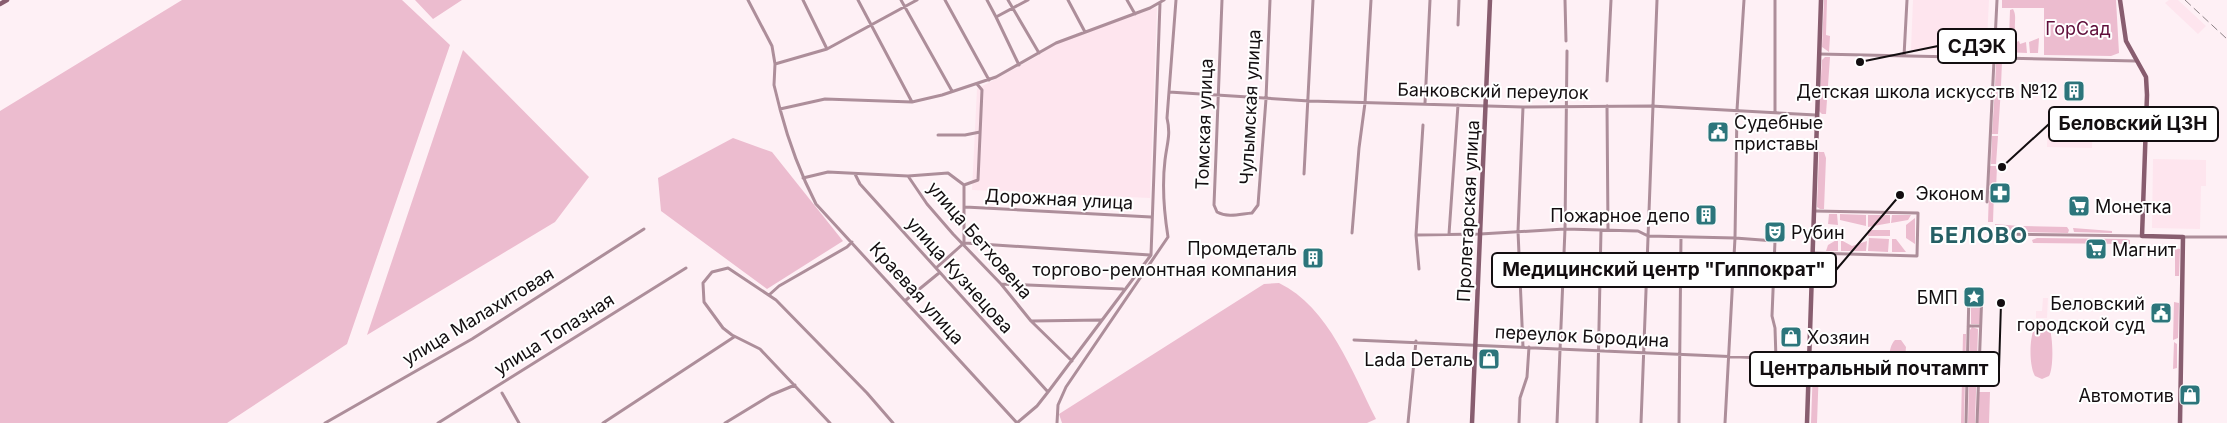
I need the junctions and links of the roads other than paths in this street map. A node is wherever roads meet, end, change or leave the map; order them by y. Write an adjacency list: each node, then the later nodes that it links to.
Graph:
1 (7, 0): 31 (street)
2 (748, 0): 48 (street, Краевая улица)
3 (803, 0): 41 (street)
4 (858, 0): 37 (street)
5 (901, 0): 33 (street)
6 (916, 0): 33 (street)
7 (945, 0): 50 (street)
8 (987, 0): 36 (street)
9 (1008, 0): 34 (street)
10 (1028, 0): 34 (street)
11 (1068, 0): 39 (street)
12 (1127, 0): 35 (street)
13 (1164, 0): 32 (street)
14 (1176, 0): 54 (street)
15 (1222, 0): 55 (street, Томская улица)
16 (1270, 0): 56 (street, Чулымская улица)
17 (1313, 0): 57 (street)
18 (1371, 0): 59 (street)
19 (1430, 0): 60 (street)
20 (1459, 0): 38 (street)
21 (1490, 0): 62 (street, Пролетарская улица)
22 (1565, 0): 40 (street)
23 (1611, 0): 51 (street)
24 (1656, 0): 64 (street)
25 (1744, 0): 68 (street)
26 (1776, 0): 69 (street)
27 (1821, 0): 44 (street)
28 (1907, 0): 45 (street)
29 (1997, 0): 46 (street)
30 (2120, 0): 47 (street)
31 (0, 4)
32 (1160, 4): 35 (street); 83 (street)
33 (905, 6): 37 (street); 53 (street)
34 (1013, 9): 36 (street); 43 (street)
35 (1135, 14): 39 (street)
36 (996, 17): 49 (street)
37 (871, 25): 41 (street); 58 (street)
38 (1458, 25)
39 (1085, 32): 43 (street)
40 (1566, 41)
41 (827, 49): 48 (street)
42 (1567, 51): 66 (street)
43 (1039, 53): 49 (street)
44 (1818, 54): 45 (street); 70 (street)
45 (1904, 56): 46 (street)
46 (1994, 57): 47 (street); 79 (street)
47 (2136, 61): 95 (street)
48 (775, 64): 67 (street, Краевая улица)
49 (1019, 65): 50 (street)
50 (989, 80): 52 (street)
51 (1607, 81)
52 (977, 84): 53 (street); 72 (street)
53 (952, 91): 58 (street)
54 (1169, 92): 55 (street, Банковский переулок); 141 (street)
55 (1219, 96): 56 (street, Банковский переулок); 82 (street, Томская улица)
56 (1266, 99): 57 (street, Банковский переулок); 82 (street, Чулымская улица)
57 (1309, 101): 59 (street, Банковский переулок); 75 (street)
58 (912, 102): 67 (street)
59 (1366, 103): 60 (street, Банковский переулок); 90 (street)
60 (1425, 103): 61 (street, Банковский переулок)
61 (1458, 105): 62 (street, Банковский переулок); 89 (street)
62 (1486, 106): 65 (street, Банковский переулок); 91 (street, Пролетарская улица)
63 (1607, 106): 64 (street, Банковский переулок); 66 (street, Банковский переулок); 87 (street)
64 (1651, 106): 68 (street, Банковский переулок); 94 (street)
65 (1523, 107): 66 (street, Банковский переулок); 88 (street)
66 (1566, 107): 85 (street)
67 (780, 109): 77 (street, Краевая улица)
68 (1737, 110): 69 (street, Банковский переулок); 99 (street)
69 (1776, 112): 70 (street, Банковский переулок)
70 (1816, 115): 81 (street)
71 (1423, 125): 93 (street)
72 (980, 132): 73 (street); 78 (street)
73 (938, 135)
74 (855, 174): 76 (street); 77 (street); 105 (street, улица Кузнецова)
75 (1304, 174)
76 (908, 176): 78 (street); 101 (street, улица Бетховена)
77 (802, 178): 100 (street, Краевая улица)
78 (964, 186): 80 (street)
79 (1987, 202)
80 (965, 207): 83 (street, Дорожная улица); 101 (street)
81 (1814, 211): 102 (street); 102 (street)
82 (1252, 213)
83 (1151, 217): 103 (street)
84 (644, 229): 133 (street, улица Малахитовая)
85 (1565, 229): 86 (street); 88 (street); 122 (street)
86 (1602, 230): 87 (street); 123 (street)
87 (1608, 230): 94 (street)
88 (1518, 231): 91 (street); 120 (street)
89 (1449, 232): 91 (street); 93 (street)
90 (1352, 234)
91 (1480, 234): 119 (street, Пролетарская улица)
92 (2000, 234): 95 (street)
93 (1416, 235): 106 (street)
94 (1648, 236): 96 (street); 124 (street)
95 (2142, 236): 97 (street)
96 (1681, 237): 99 (street); 125 (street)
97 (2184, 237): 98 (street); 153 (street)
98 (2227, 237)
99 (1735, 238): 126 (street); 127 (street)
100 (852, 242): 110 (street); 111 (street, Краевая улица)
101 (964, 243): 103 (street); 105 (street); 108 (street, улица Бетховена)
102 (1812, 253): 128 (street)
103 (1151, 255): 109 (street)
104 (686, 268): 134 (street, улица Топазная)
105 (935, 268): 107 (street, улица Кузнецова)
106 (1419, 269)
107 (939, 273): 111 (street); 131 (street, улица Кузнецова)
108 (1001, 284): 109 (street); 113 (street, улица Бетховена)
109 (1124, 289): 112 (street)
110 (769, 295): 116 (street); 139 (street)
111 (906, 300): 140 (street, Краевая улица)
112 (1101, 320): 113 (street, улица Бетховена); 129 (street)
113 (1031, 321): 129 (street, улица Бетховена)
114 (1968, 326): 115 (street); 115 (street); 151 (street)
115 (1980, 326): 152 (street)
116 (735, 336): 130 (street); 136 (street)
117 (1354, 340): 118 (street, переулок Бородина)
118 (1416, 341): 119 (street, переулок Бородина); 142 (street)
119 (1476, 344): 120 (street, переулок Бородина); 143 (street, Пролетарская улица)
120 (1523, 347): 121 (street, переулок Бородина)
121 (1529, 347): 122 (street, переулок Бородина); 144 (street)
122 (1560, 348): 123 (street, переулок Бородина); 145 (street)
123 (1598, 350): 124 (street, переулок Бородина); 146 (street)
124 (1643, 352): 125 (street, переулок Бородина); 147 (street)
125 (1679, 354): 126 (street, переулок Бородина); 148 (street)
126 (1727, 356): 127 (street, переулок Бородина); 149 (street)
127 (1776, 358): 128 (street, переулок Бородина)
128 (1809, 360): 150 (street)
129 (1072, 361): 131 (street)
130 (795, 385): 137 (street); 138 (street)
131 (1048, 392): 140 (street)
132 (502, 393): 135 (street)
133 (324, 423)
134 (438, 423)
135 (519, 423)
136 (603, 423)
137 (725, 423)
138 (829, 423)
139 (893, 423)
140 (1017, 423)
141 (1058, 423)
142 (1408, 423)
143 (1472, 423)
144 (1518, 423)
145 (1557, 423)
146 (1597, 423)
147 (1641, 423)
148 (1679, 423)
149 (1725, 423)
150 (1807, 423)
151 (1966, 423)
152 (1977, 423)
153 (2180, 423)

